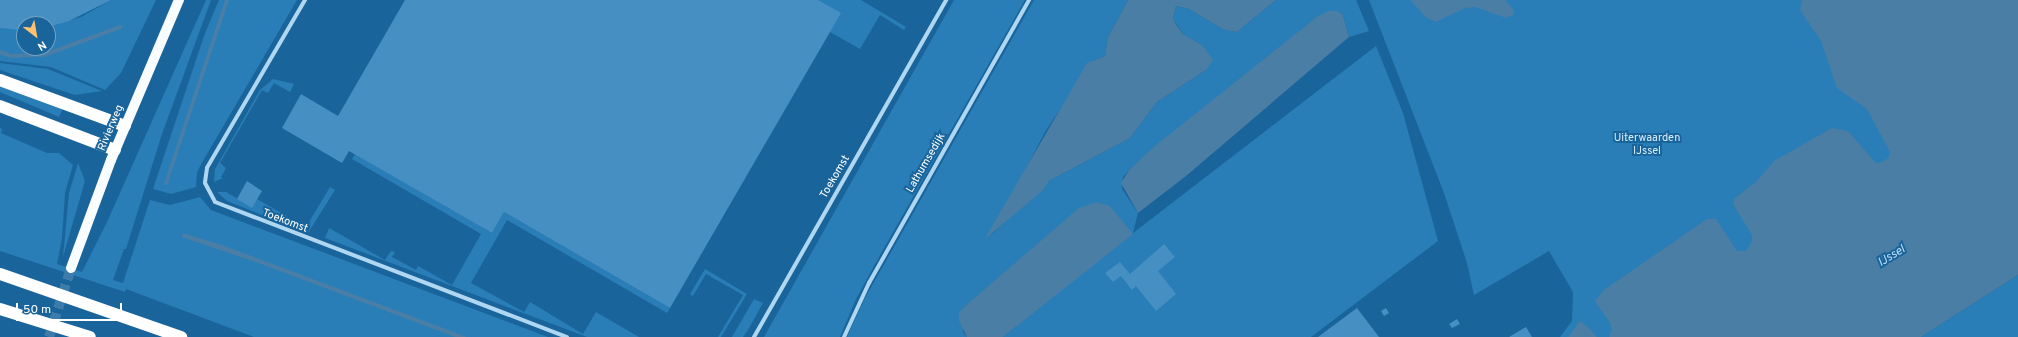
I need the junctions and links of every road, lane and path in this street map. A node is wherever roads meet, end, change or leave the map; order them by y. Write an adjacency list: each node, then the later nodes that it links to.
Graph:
1 (179, 0): 7 (main road, Rivierweg)
2 (305, 0): 14 (street, Toekomst)
3 (946, 0): 15 (street, Toekomst)
4 (1029, 0): 16 (street, Lathumsedijk)
5 (0, 80): 7 (highway)
6 (0, 106): 8 (highway)
7 (126, 126): 8 (main road, Rivierweg)
8 (115, 150): 9 (main road, Rivierweg)
9 (71, 268)
10 (0, 274): 13 (highway)
11 (0, 309): 12 (highway)
12 (90, 337)
13 (181, 337)
14 (567, 337)
15 (754, 337)
16 (844, 337)

